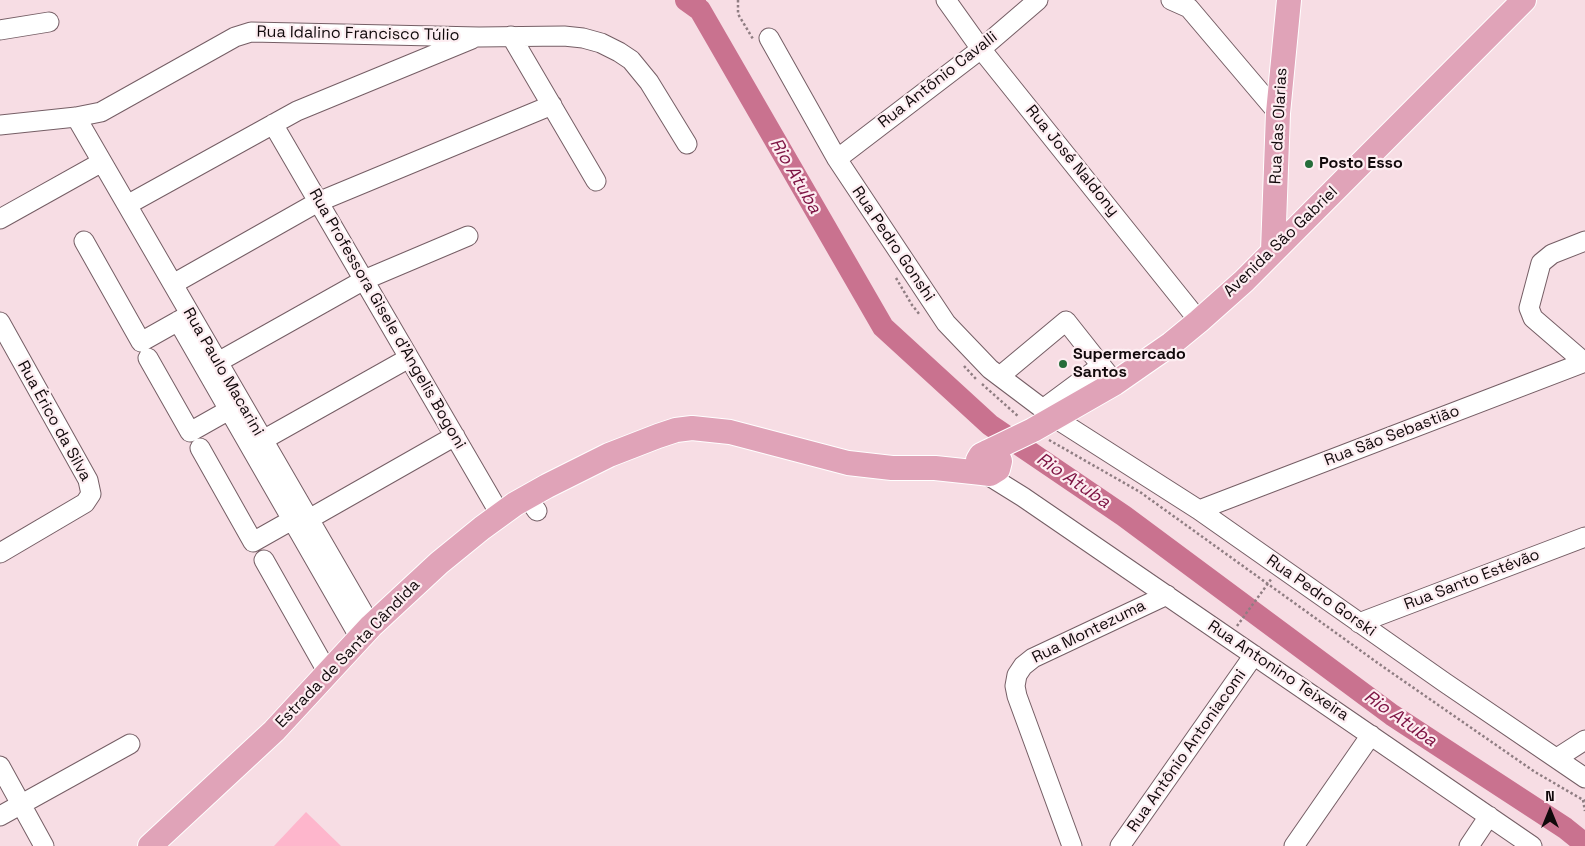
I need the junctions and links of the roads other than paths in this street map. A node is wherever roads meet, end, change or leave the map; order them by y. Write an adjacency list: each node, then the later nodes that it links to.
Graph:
1 (946, 0): 12 (street, Rua José Naldony)
2 (1038, 0): 12 (street, Rua Antônio Cavalli)
3 (1171, 0): 6 (street)
4 (1289, 0): 14 (main road, Rua das Olarias)
5 (1524, 0): 28 (main road, Avenida São Gabriel)
6 (1190, 4): 14 (street)
7 (49, 22): 8 (street)
8 (0, 30)
9 (479, 36): 10 (street, Rua Idalino Francisco Túlio); 15 (street, Rua Idalino Francisco Túlio); 16 (street)
10 (511, 36): 13 (street); 18 (street, Rua Idalino Francisco Túlio)
11 (769, 38): 19 (street, Rua Pedro Gonshi)
12 (980, 48): 19 (street, Rua Antônio Cavalli); 32 (street, Rua José Naldony)
13 (552, 105): 21 (street); 22 (street)
14 (1278, 113): 28 (main road, Rua das Olarias)
15 (76, 117): 17 (street, Rua Idalino Francisco Túlio); 20 (street, Rua Paulo Macarini)
16 (273, 124): 22 (street, Rua Professora Gisele d'Angelis Bogoni); 23 (street)
17 (0, 125)
18 (686, 144)
19 (837, 159): 39 (street, Rua Pedro Gonshi)
20 (102, 162): 23 (street, Rua Paulo Macarini); 24 (street)
21 (596, 181)
22 (318, 202): 29 (street, Rua Professora Gisele d'Angelis Bogoni); 30 (street)
23 (127, 205): 30 (street, Rua Paulo Macarini)
24 (0, 219)
25 (468, 236): 29 (street)
26 (84, 241): 31 (street)
27 (1585, 241): 37 (street)
28 (1273, 251): 32 (main road, Avenida São Gabriel)
29 (364, 280): 35 (street, Rua Professora Gisele d'Angelis Bogoni); 36 (street)
30 (173, 284): 31 (street, Rua Paulo Macarini)
31 (184, 317): 36 (street, Rua Paulo Macarini); 40 (street)
32 (1199, 321): 38 (main road, Avenida São Gabriel)
33 (0, 322): 50 (street, Rua Érico da Silva)
34 (148, 358): 40 (street)
35 (409, 358): 42 (street, Rua Professora Gisele d'Angelis Bogoni); 43 (street)
36 (218, 362): 43 (street, Rua Paulo Macarini)
37 (1585, 362): 46 (street, Rua São Sebastião)
38 (1108, 375): 39 (street); 41 (main road, Avenida São Gabriel)
39 (1000, 376): 41 (street, Rua Pedro Gonshi)
40 (229, 410): 48 (street)
41 (1049, 413): 45 (main road, Avenida São Gabriel); 46 (street, Rua Pedro Gorski)
42 (454, 436): 47 (street, Rua Professora Gisele d'Angelis Bogoni); 48 (street)
43 (263, 440): 48 (street, Rua Paulo Macarini)
44 (200, 448): 48 (street)
45 (992, 460): 47 (main road, Estrada de Santa Cândida); 52 (street, Rua Antonino Teixeira)
46 (1199, 510): 53 (street, Rua Pedro Gorski)
47 (500, 514): 54 (main road, Estrada de Santa Cândida)
48 (300, 519): 54 (street, Rua Paulo Macarini)
49 (1585, 537): 53 (street, Rua Santo Estévão)
50 (0, 553)
51 (264, 560): 56 (street)
52 (1167, 595): 55 (street, Rua Antonino Teixeira); 68 (street, Rua Montezuma)
53 (1359, 623): 60 (street, Rua Pedro Gorski)
54 (365, 632): 56 (main road, Estrada de Santa Cândida)
55 (1254, 655): 57 (street, Rua Antonino Teixeira); 69 (street, Rua Antônio Antoniacomi)
56 (328, 673): 67 (main road, Estrada de Santa Cândida)
57 (1371, 735): 65 (street, Rua Antonino Teixeira); 70 (street)
58 (1585, 740): 60 (street)
59 (130, 744): 63 (street)
60 (1557, 758): 62 (street, Rua Pedro Gorski)
61 (0, 766): 63 (street)
62 (1585, 778)
63 (21, 804): 64 (street); 66 (street)
64 (0, 816)
65 (1489, 816): 71 (street); 72 (street, Rua Antonino Teixeira)
66 (44, 846)
67 (150, 846)
68 (1072, 846)
69 (1120, 846)
70 (1294, 846)
71 (1469, 846)
72 (1532, 846)

